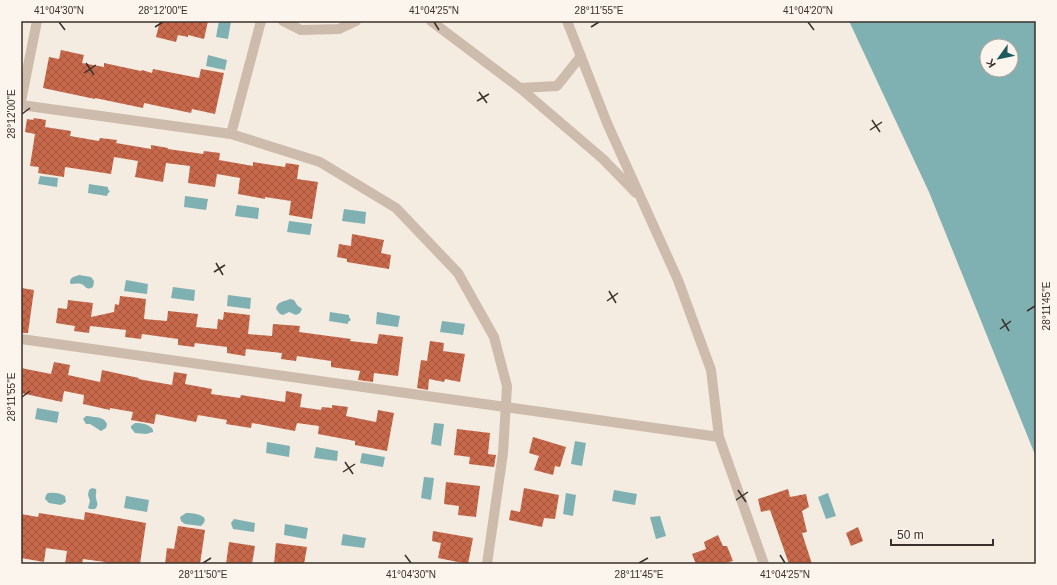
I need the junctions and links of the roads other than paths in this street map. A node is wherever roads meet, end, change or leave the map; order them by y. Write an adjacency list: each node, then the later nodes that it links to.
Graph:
1 (37, 21): 9 (street)
2 (261, 21): 11 (street)
3 (283, 21): 4 (street)
4 (356, 21)
5 (431, 21): 8 (street)
6 (568, 21): 7 (street)
7 (581, 56): 8 (street); 12 (street)
8 (520, 88): 12 (street)
9 (21, 101)
10 (21, 105): 11 (street)
11 (230, 134): 14 (street)
12 (641, 198): 15 (street)
13 (21, 339): 14 (street)
14 (506, 408): 15 (street); 16 (street)
15 (719, 437): 17 (street)
16 (487, 564)
17 (764, 564)

